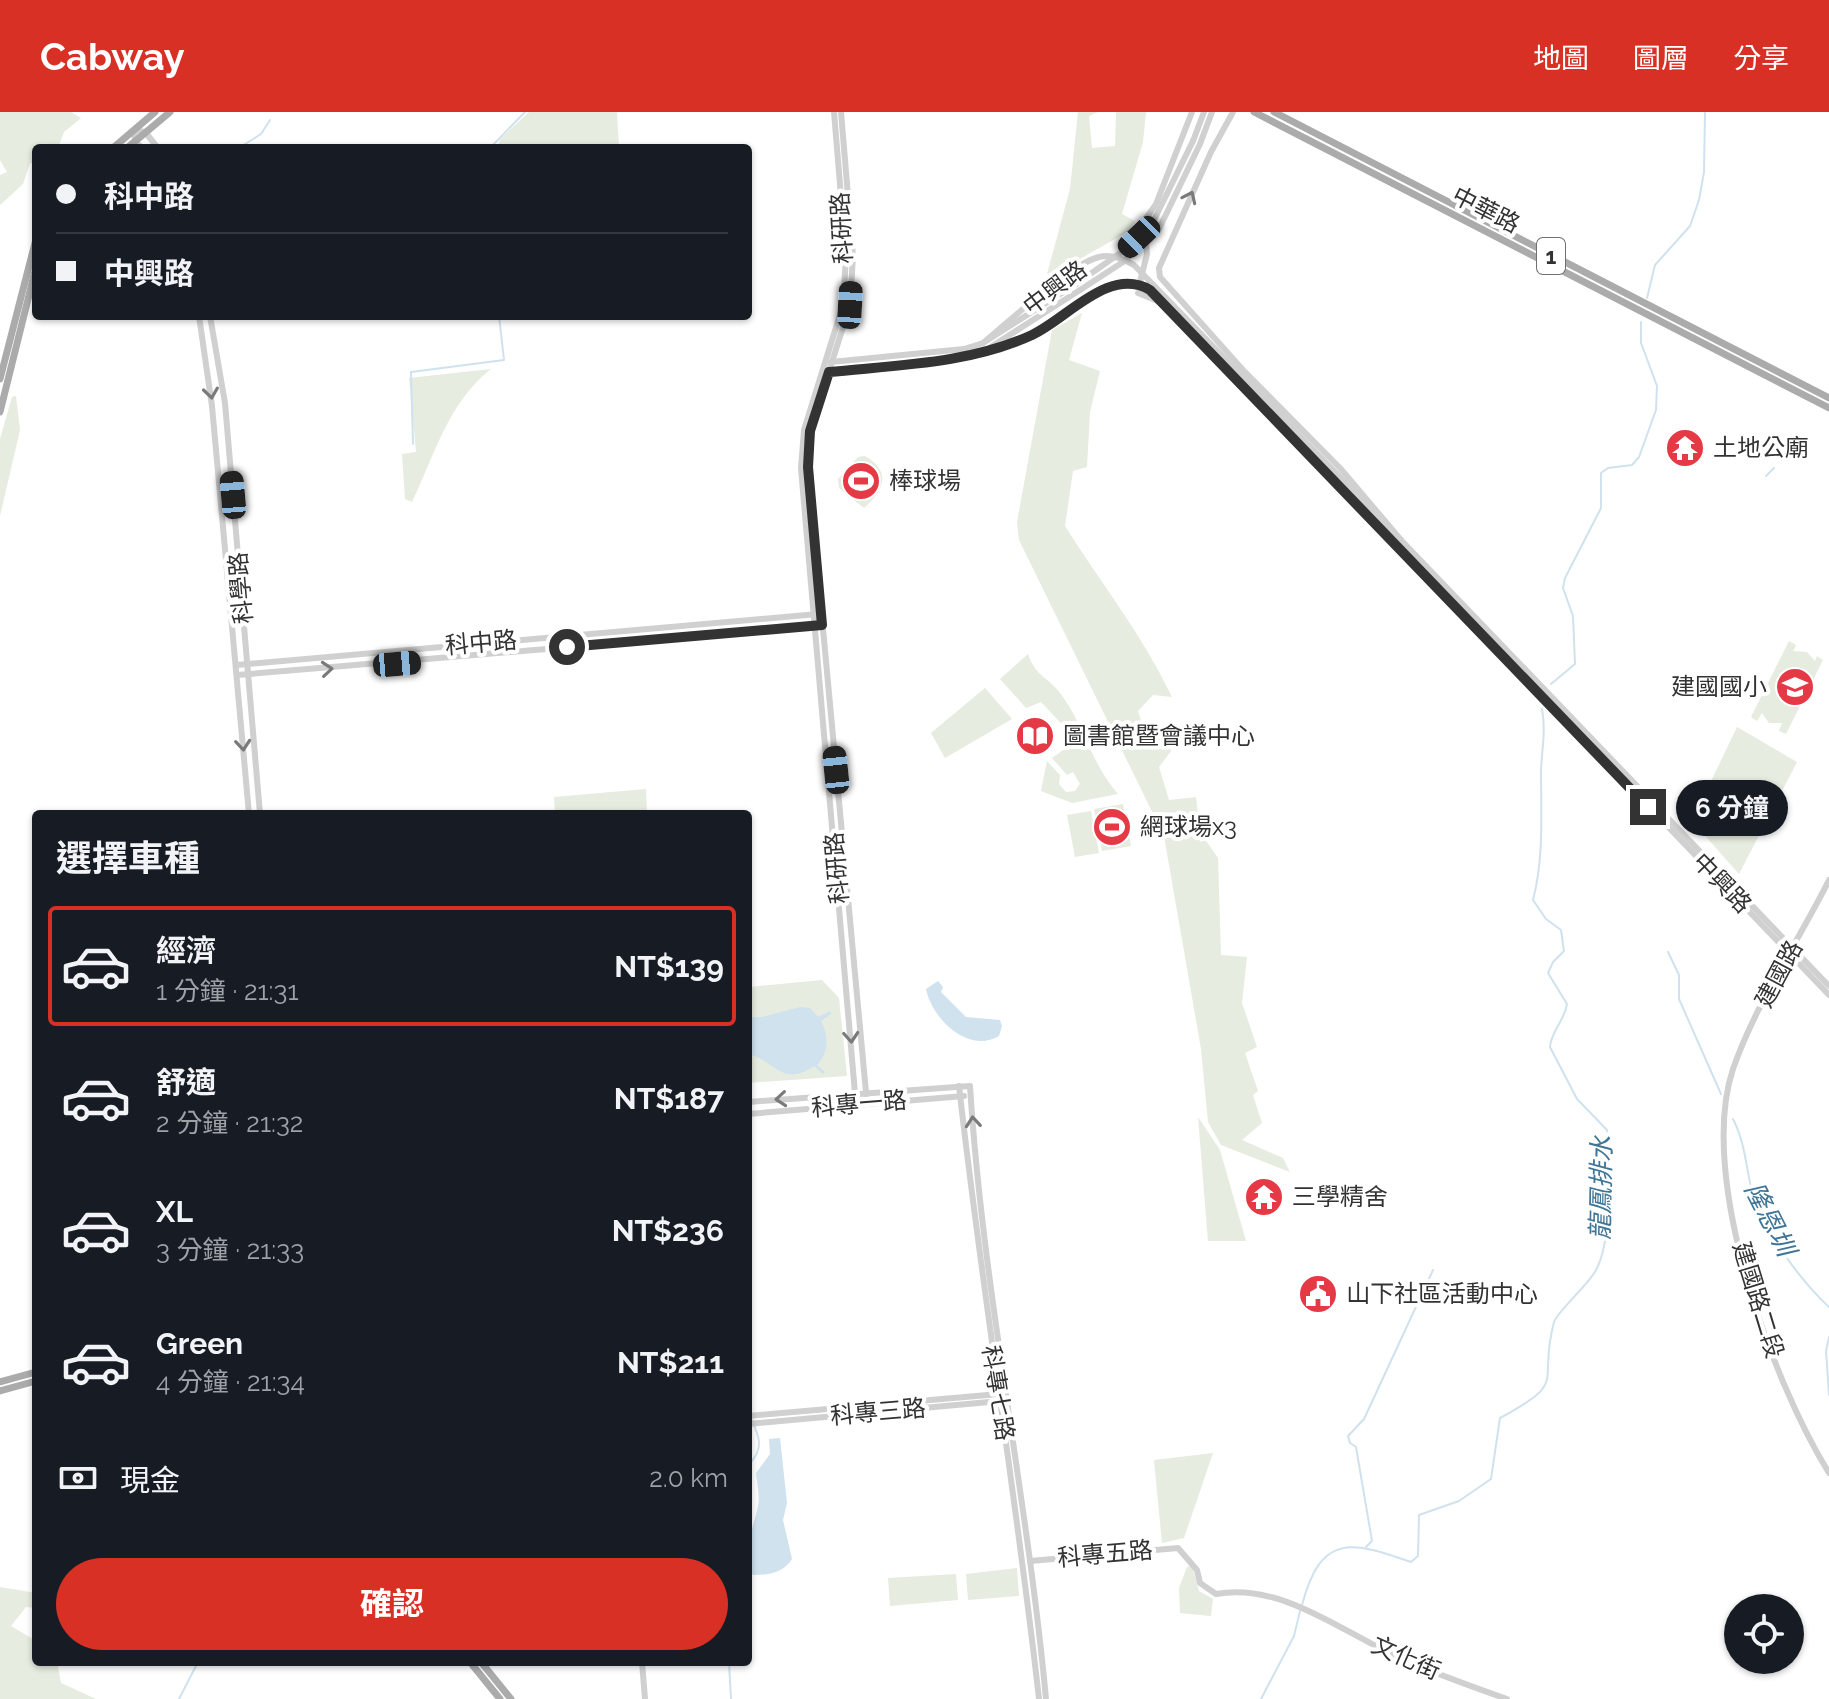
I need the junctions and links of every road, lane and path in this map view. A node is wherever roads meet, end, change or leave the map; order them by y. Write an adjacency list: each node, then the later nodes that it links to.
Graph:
1 (155, 112): 11 (main road)
2 (170, 112): 12 (main road)
3 (834, 112): 29 (street, 科研路)
4 (841, 112): 29 (street, 科研路)
5 (1192, 112): 20 (street)
6 (1204, 112): 14 (street)
7 (1212, 112): 14 (street)
8 (1233, 112): 22 (street, one-way to 8)
9 (1254, 112): 19 (main road, 中華路 / 1)
10 (1274, 112): 19 (main road, 中華路 / 1)
11 (134, 130): 12 (street); 13 (street); 15 (main road)
12 (145, 132): 13 (main road); 18 (street)
13 (135, 141): 16 (main road); 17 (street)
14 (1196, 142): 28 (street, bridge)
15 (118, 144)
16 (132, 144)
17 (138, 144)
18 (155, 144)
19 (1438, 203): 32 (main road, 中華路 / 1); 33 (main road, 中華路 / 1)
20 (1147, 254): 22 (street); 25 (street, 中興路)
21 (32, 255): 31 (main road)
22 (1162, 259): 36 (street, 中興路)
23 (32, 283): 34 (main road)
24 (1138, 293): 25 (street, 中興路)
25 (1160, 302): 35 (street, 中興路)
26 (200, 320): 44 (street, 科學路, one-way to 44)
27 (211, 320): 43 (street, 科學路)
28 (984, 346): 29 (street); 30 (street); 35 (street, 中興路, bridge); 36 (street, 中興路, bridge)
29 (828, 362): 30 (street, 科研路)
30 (825, 372): 39 (street, 科研路)
31 (0, 379)
32 (1829, 398)
33 (1829, 408)
34 (0, 412)
35 (1349, 493): 38 (street, 中興路)
36 (1401, 540): 37 (street, 中興路)
37 (1419, 558): 38 (street); 42 (street, 中興路)
38 (1420, 570): 41 (street, 中興路)
39 (818, 614): 40 (street, 科研路); 43 (street, 科中路)
40 (819, 626): 46 (street, 科中路, one-way to 40); 56 (street, 科研路); 57 (street, 科研路, one-way to 57)
41 (1495, 648): 42 (street); 50 (street, 中興路)
42 (1505, 648): 50 (street, 中興路)
43 (248, 664): 44 (street, 科中路); 46 (street, 科學路)
44 (236, 665): 45 (street, 科學路)
45 (237, 675): 46 (street, 科中路); 47 (street, 科學路, one-way to 47)
46 (249, 676): 48 (street, 科學路)
47 (249, 810)
48 (260, 810)
49 (1829, 880): 50 (street, 建國路)
50 (1792, 950): 51 (street, 中興路); 52 (street, 中興路); 53 (street, 建國路)
51 (1829, 986)
52 (1829, 995)
53 (1733, 1070): 72 (street, 建國路二段)
54 (959, 1086): 55 (street, 科專一路); 56 (street, 科專一路); 59 (street, 科專七路)
55 (970, 1086): 58 (street, 科專七路)
56 (866, 1091): 57 (street, 科專一路); 61 (street, 科研路)
57 (855, 1092): 60 (street, 科專一路, one-way to 60); 62 (street, 科研路)
58 (971, 1095): 59 (street, 科專一路); 69 (street, 科專七路, one-way to 58)
59 (960, 1096): 61 (street, 科專一路); 68 (street, 科專七路)
60 (752, 1102)
61 (867, 1103): 62 (street, 科專一路)
62 (856, 1105): 63 (street, 科專一路)
63 (752, 1114)
64 (32, 1373): 65 (main road)
65 (0, 1382)
66 (32, 1382): 67 (main road)
67 (0, 1391)
68 (998, 1397): 69 (street, 科專三路); 70 (street, 科專三路); 71 (street, 科專三路); 73 (street, 科專七路)
69 (1007, 1397): 73 (street, 科專七路)
70 (752, 1416)
71 (752, 1424)
72 (1829, 1473)
73 (1027, 1561): 74 (street, 科專五路); 81 (street, 科專七路); 82 (street, 科專七路)
74 (1266, 1599): 83 (street, 文化街)
75 (473, 1666): 78 (main road)
76 (484, 1666): 79 (main road)
77 (642, 1666): 80 (street)
78 (500, 1699)
79 (511, 1699)
80 (645, 1699)
81 (1039, 1699)
82 (1046, 1699)
83 (1507, 1699)

